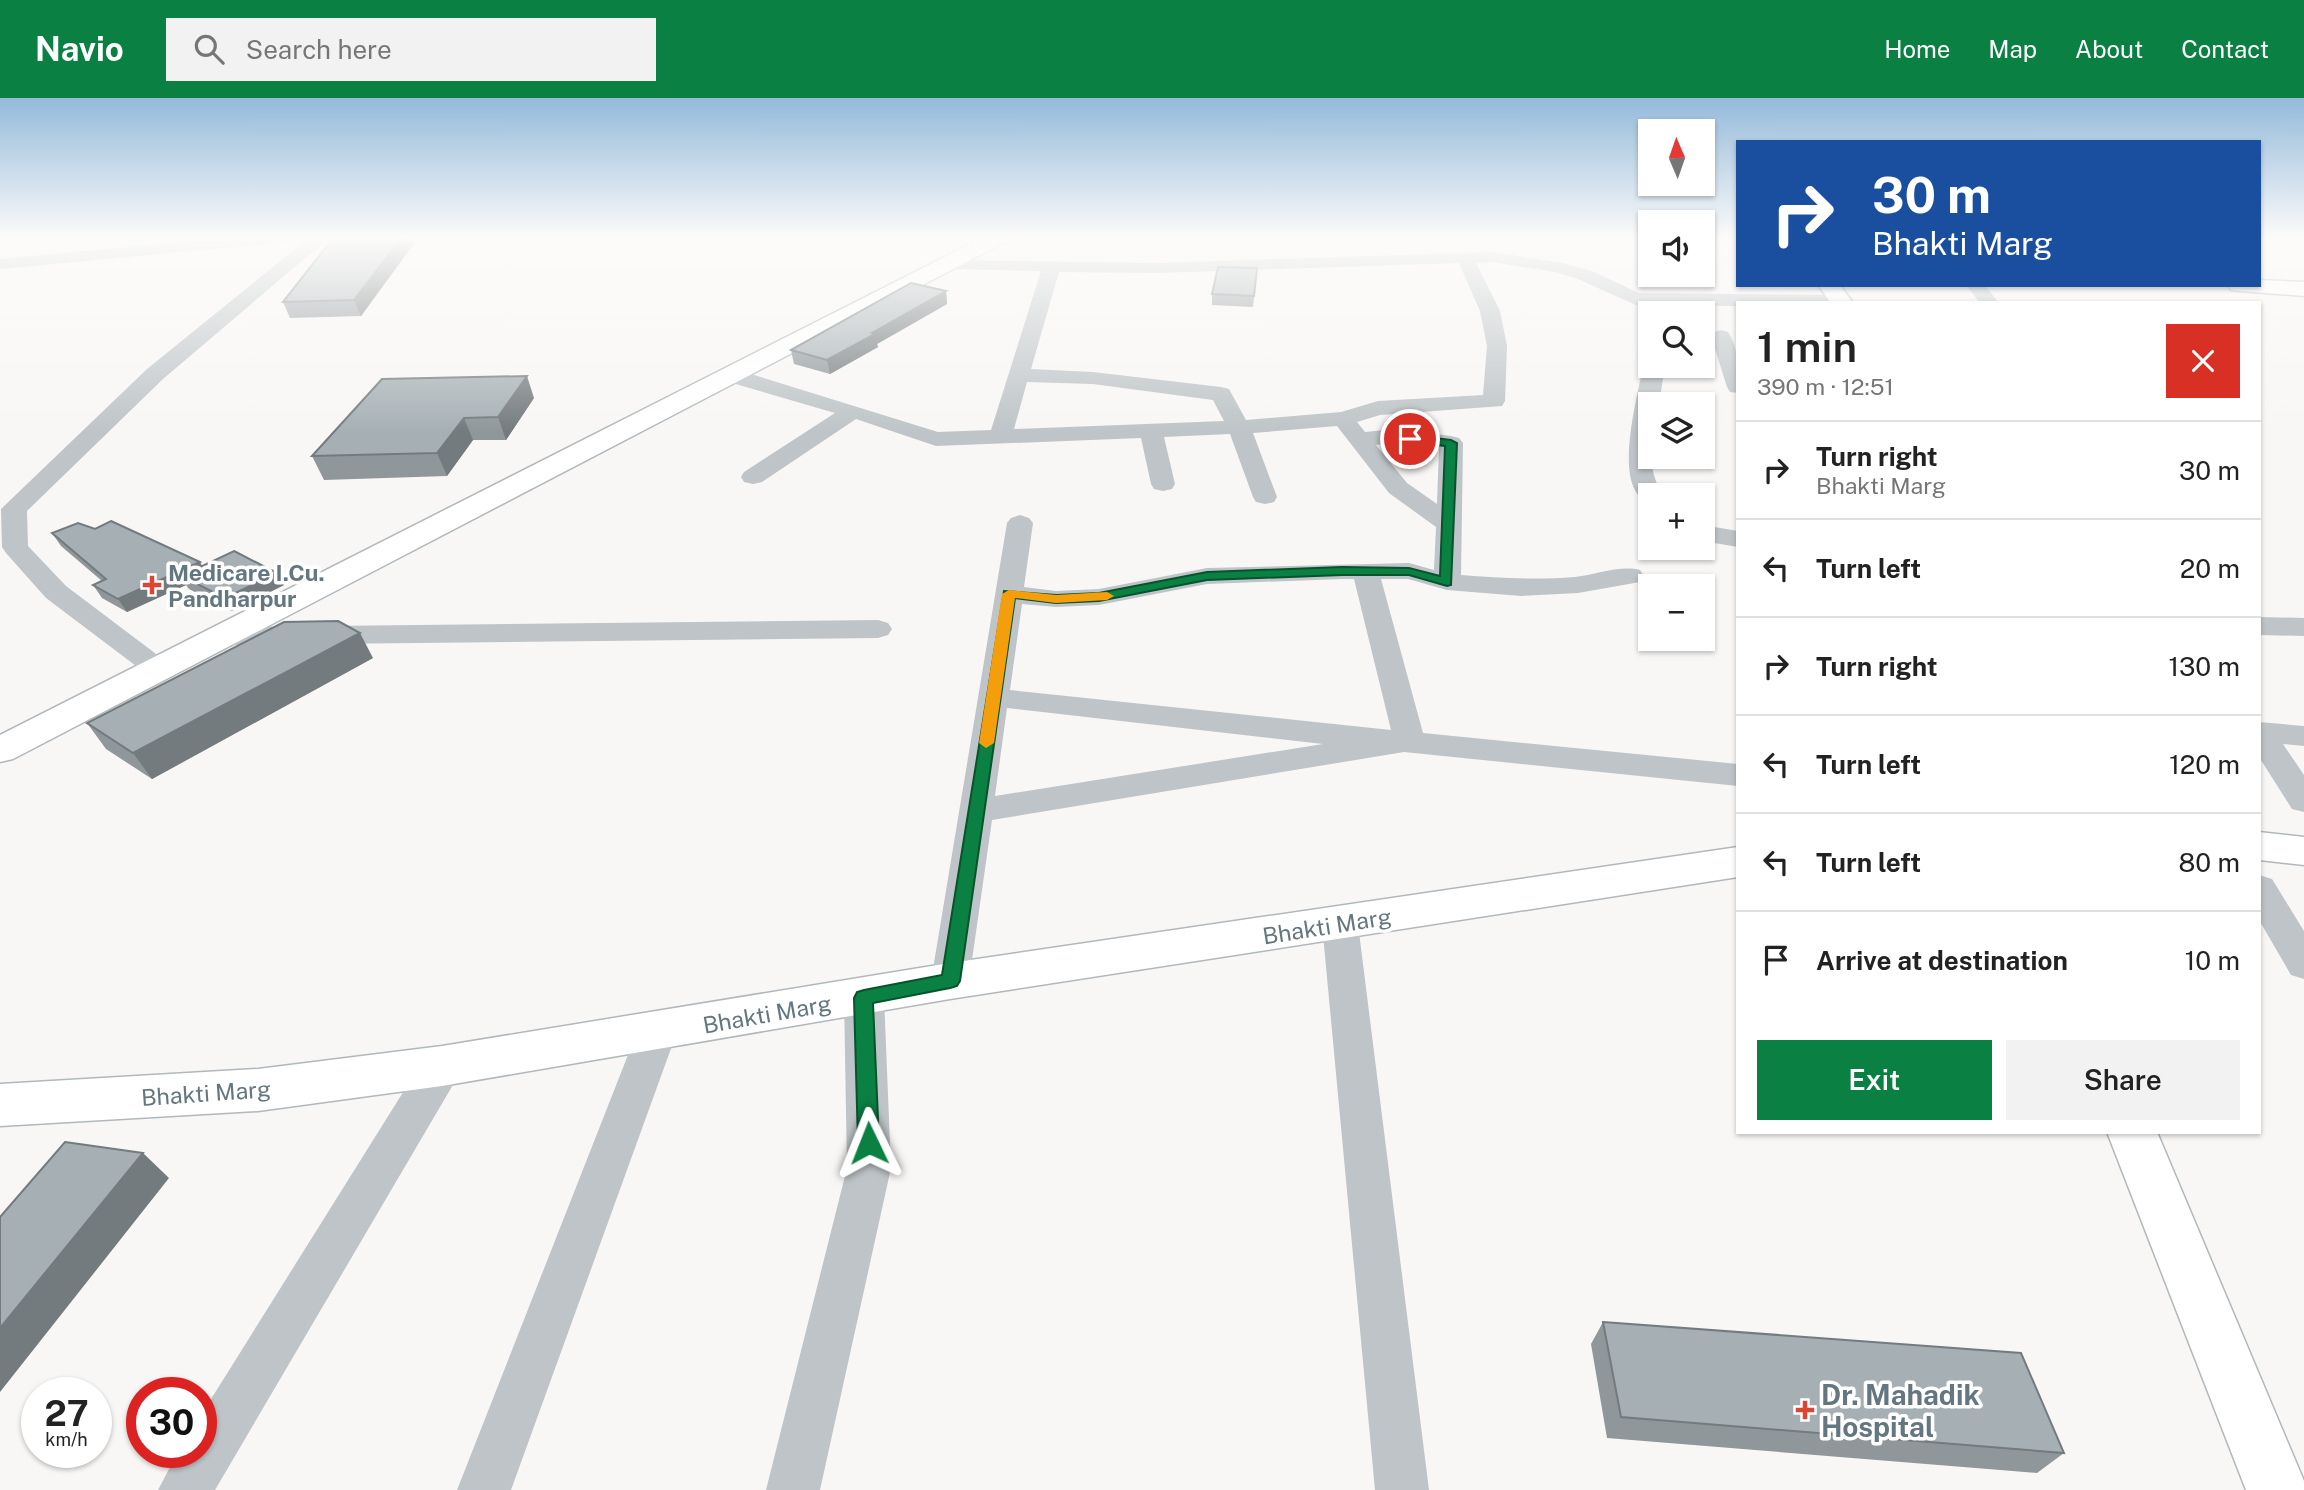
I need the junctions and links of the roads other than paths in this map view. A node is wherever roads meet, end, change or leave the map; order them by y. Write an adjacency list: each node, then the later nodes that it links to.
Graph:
1 (242, 302): 32 (street)
2 (874, 302): 7 (main road)
3 (1040, 302): 6 (street)
4 (1486, 302): 11 (street)
5 (1721, 336): 9 (street)
6 (1018, 374): 12 (street); 14 (street)
7 (730, 376): 10 (street); 31 (main road)
8 (1652, 378): 17 (street)
9 (1736, 381)
10 (853, 411): 14 (street); 16 (street)
11 (1343, 419): 12 (street); 15 (street)
12 (1239, 427): 13 (street); 19 (street)
13 (1151, 431): 14 (street); 18 (street)
14 (1000, 437)
15 (1359, 440): 21 (street); 21 (street)
16 (753, 477)
17 (1643, 483)
18 (1163, 484)
19 (1265, 497)
20 (1020, 523): 27 (street)
21 (1450, 525): 26 (street)
22 (1715, 535): 23 (street)
23 (1736, 539)
24 (1365, 571): 26 (street); 27 (street); 37 (street)
25 (1630, 576): 26 (street)
26 (1447, 582)
27 (1009, 594): 33 (street)
28 (2261, 625): 29 (street)
29 (2304, 627)
30 (878, 629): 31 (street)
31 (222, 636): 32 (main road)
32 (158, 669): 38 (main road)
33 (993, 697): 37 (street); 41 (street)
34 (2261, 732): 36 (street)
35 (2261, 735): 40 (street)
36 (2304, 736)
37 (1409, 741): 39 (street); 41 (street)
38 (0, 750)
39 (1736, 775)
40 (2304, 801)
41 (976, 811): 48 (street)
42 (2261, 846): 43 (main road)
43 (2304, 851)
44 (1736, 862): 46 (main road, Bhakti Marg)
45 (2261, 891): 47 (street)
46 (1340, 924): 48 (main road, Bhakti Marg); 57 (street)
47 (2304, 964)
48 (950, 981): 49 (main road, Bhakti Marg)
49 (864, 998): 50 (main road, Bhakti Marg); 56 (street)
50 (657, 1032): 51 (main road, Bhakti Marg); 55 (street)
51 (442, 1066): 52 (main road, Bhakti Marg); 54 (street)
52 (0, 1105)
53 (2133, 1134): 58 (main road)
54 (185, 1490)
55 (484, 1490)
56 (793, 1490)
57 (1402, 1490)
58 (2277, 1490)

